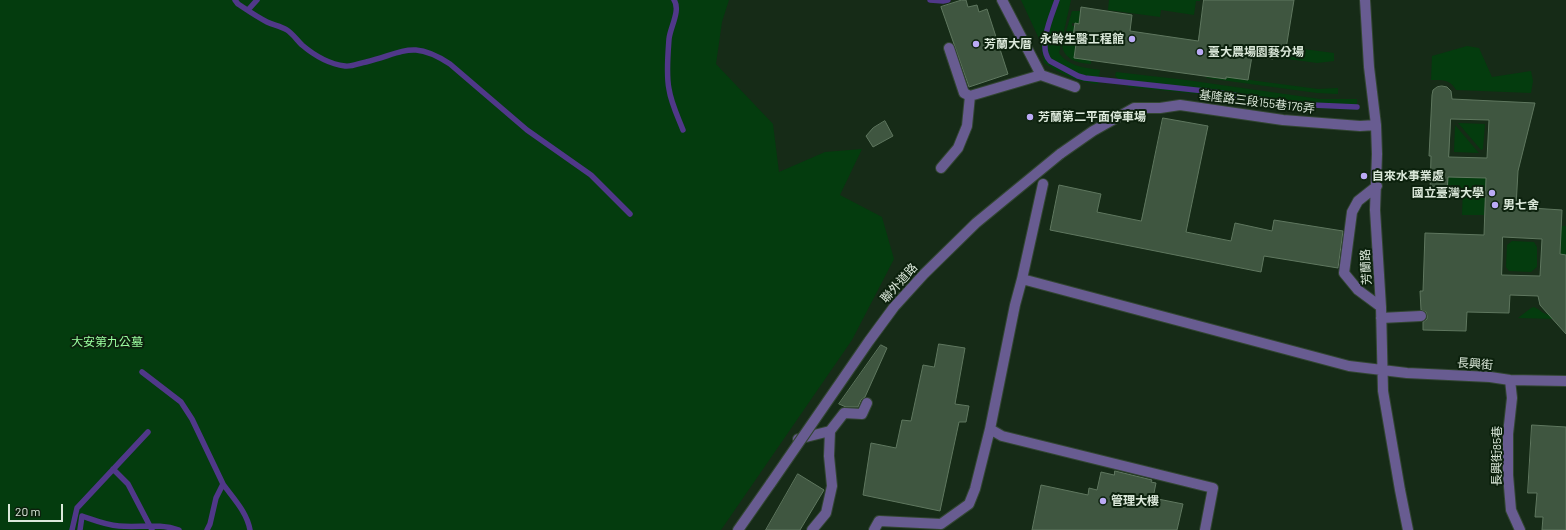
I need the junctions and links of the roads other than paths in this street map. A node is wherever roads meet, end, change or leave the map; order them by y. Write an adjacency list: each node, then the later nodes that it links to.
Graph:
1 (1002, 0): 4 (street)
2 (1366, 0): 8 (street, 芳蘭路)
3 (949, 48): 6 (street)
4 (1041, 75): 5 (street); 6 (street)
5 (1075, 87)
6 (970, 96): 9 (street)
7 (1134, 108): 8 (street, 基隆路三段155巷176弄); 25 (street, 聯外道路, bridge)
8 (1376, 125): 11 (street, 芳蘭路)
9 (941, 168)
10 (1043, 184): 12 (street)
11 (1377, 186): 13 (street, 芳蘭路); 13 (street)
12 (1022, 279): 16 (street, 長興街); 21 (street)
13 (1381, 307): 15 (street, 芳蘭路)
14 (1421, 316): 15 (street)
15 (1381, 318): 16 (street, 芳蘭路)
16 (1382, 370): 17 (street, 長興街); 29 (street, 芳蘭路)
17 (1510, 380): 18 (street, 長興街); 30 (street, 長興街85巷)
18 (1566, 381)
19 (867, 403): 22 (street)
20 (818, 409): 23 (street)
21 (990, 429): 27 (street); 28 (street)
22 (830, 431): 23 (street); 26 (street)
23 (797, 440): 24 (street)
24 (777, 468)
25 (738, 530)
26 (812, 530)
27 (874, 530)
28 (1205, 530)
29 (1408, 530)
30 (1520, 530)

